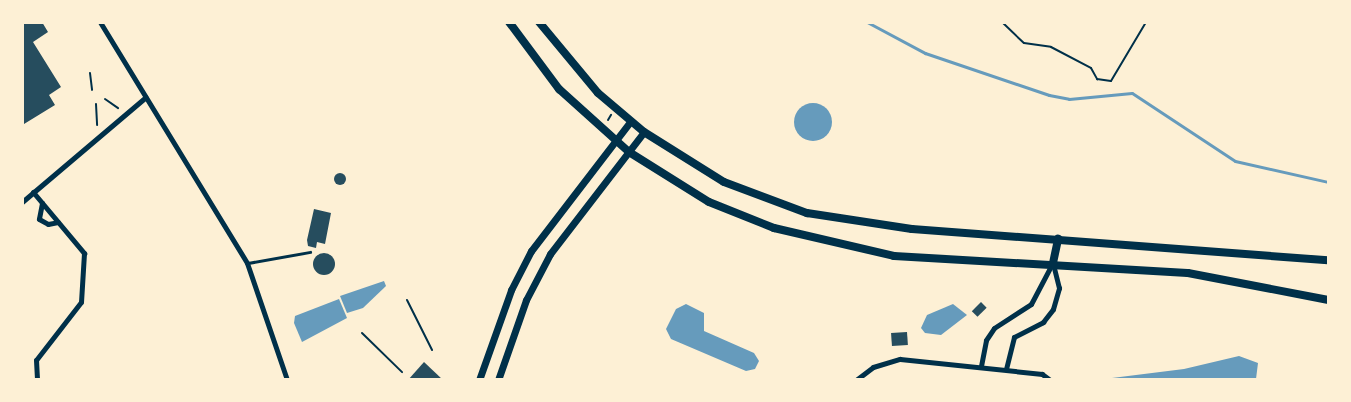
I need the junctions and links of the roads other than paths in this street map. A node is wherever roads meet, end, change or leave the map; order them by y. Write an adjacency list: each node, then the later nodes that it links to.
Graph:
1 (100, 22): 4 (street)
2 (509, 22): 7 (main road)
3 (539, 22): 5 (main road)
4 (146, 97): 9 (street); 16 (street)
5 (630, 122): 6 (main road); 7 (street)
6 (644, 132): 8 (street); 13 (main road)
7 (615, 140): 8 (main road); 23 (street)
8 (629, 152): 17 (main road); 24 (street)
9 (33, 192): 10 (street); 11 (street)
10 (22, 202)
11 (42, 203): 12 (street); 12 (street)
12 (58, 222): 21 (street)
13 (1058, 239): 15 (main road); 17 (main road)
14 (310, 252): 16 (lane)
15 (1328, 260)
16 (247, 263): 22 (street)
17 (1053, 263): 18 (main road); 19 (street); 20 (street)
18 (1328, 300)
19 (981, 366): 20 (street); 25 (street)
20 (1006, 370): 26 (street)
21 (37, 380)
22 (287, 380)
23 (479, 380)
24 (498, 380)
25 (856, 380)
26 (1050, 380)

